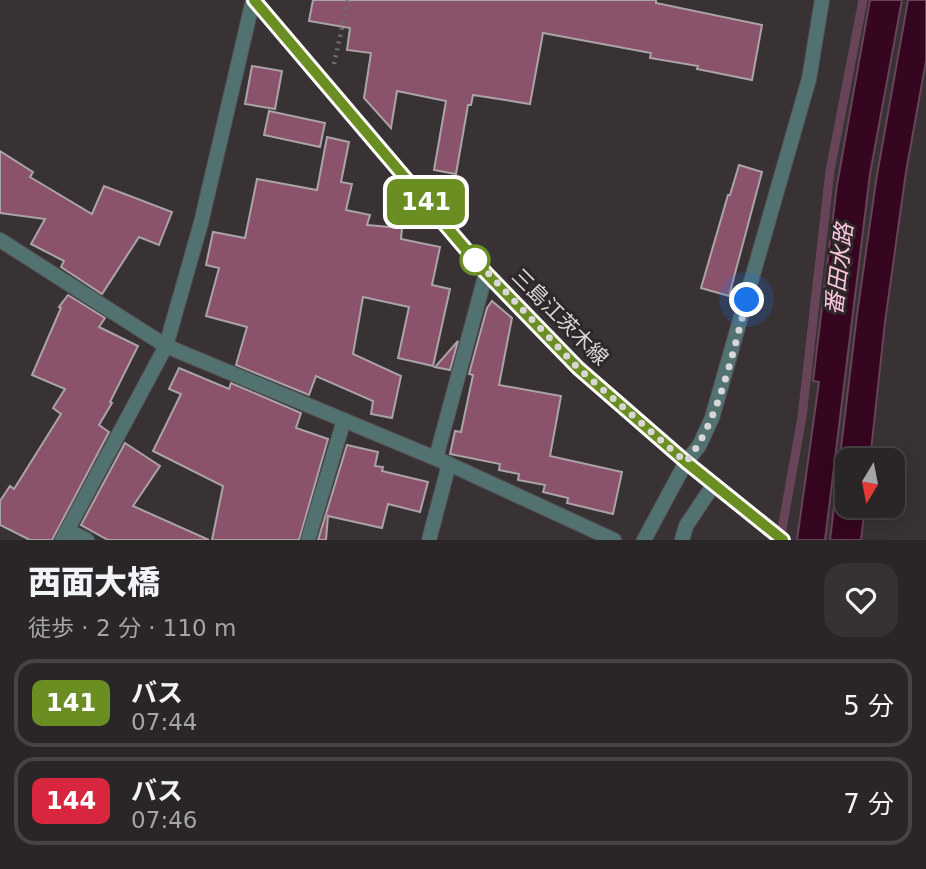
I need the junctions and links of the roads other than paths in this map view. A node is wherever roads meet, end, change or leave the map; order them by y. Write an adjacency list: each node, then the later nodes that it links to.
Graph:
1 (253, 0): 4 (main road, 三島江茨木線); 5 (street)
2 (822, 0): 8 (street)
3 (0, 240): 5 (street)
4 (486, 273): 7 (street); 8 (main road, 三島江茨木線)
5 (166, 346): 6 (street); 10 (street)
6 (345, 420): 7 (street); 12 (street)
7 (443, 461): 13 (street); 14 (street)
8 (686, 462): 9 (main road, 三島江茨木線); 15 (street)
9 (714, 484): 16 (street); 17 (main road, 三島江茨木線)
10 (65, 535): 11 (street)
11 (87, 540)
12 (308, 540)
13 (429, 540)
14 (614, 540)
15 (644, 540)
16 (682, 540)
17 (783, 540)

